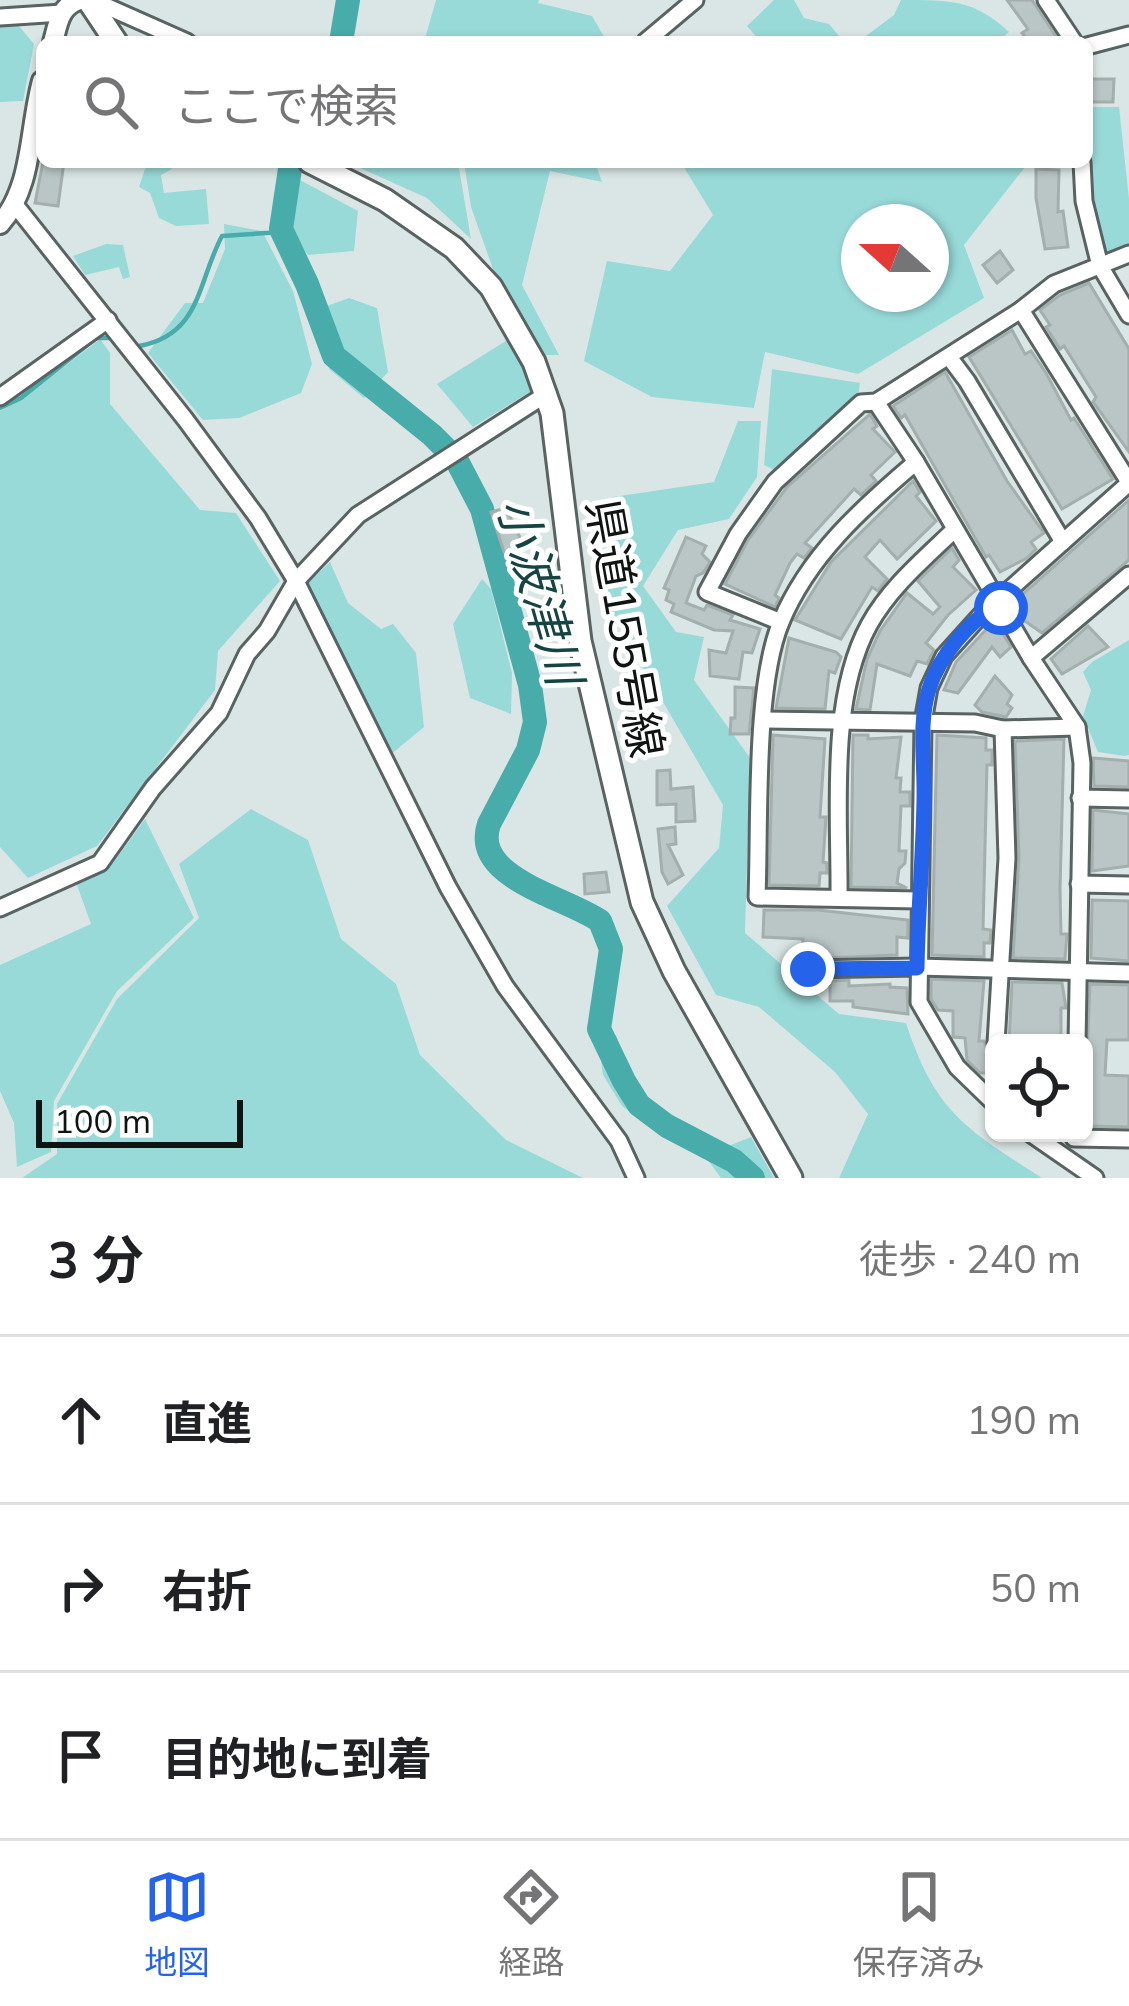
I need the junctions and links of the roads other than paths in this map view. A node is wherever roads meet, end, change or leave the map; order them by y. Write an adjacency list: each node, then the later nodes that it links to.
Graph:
1 (86, 0): 4 (street); 8 (main road); 9 (street)
2 (695, 0): 10 (street)
3 (1046, 0): 11 (street)
4 (62, 13): 5 (street); 7 (street)
5 (0, 17)
6 (1129, 35): 12 (street)
7 (55, 36)
8 (112, 36)
9 (173, 36)
10 (652, 36)
11 (1070, 36)
12 (1093, 44)
13 (36, 110): 16 (street)
14 (321, 168): 24 (main road, 県道155号線)
15 (1082, 168): 19 (street)
16 (16, 206): 17 (street); 22 (street)
17 (0, 224)
18 (1129, 254): 19 (street)
19 (1100, 266): 20 (street); 21 (street)
20 (1021, 310): 23 (street); 28 (street)
21 (1129, 315)
22 (108, 320): 25 (street); 32 (street)
23 (949, 357): 26 (street); 30 (street)
24 (548, 394): 32 (street); 62 (main road, 県道155号線)
25 (0, 397)
26 (876, 402): 27 (street); 34 (street)
27 (916, 462): 29 (street); 34 (street)
28 (1129, 483): 30 (street)
29 (955, 529): 33 (street); 37 (street)
30 (1063, 542): 33 (street)
31 (1129, 574): 35 (street)
32 (296, 581): 47 (street); 61 (street)
33 (998, 603): 35 (street); 38 (street)
34 (781, 622): 36 (street)
35 (1031, 658): 39 (street)
36 (765, 720): 37 (street); 45 (street)
37 (842, 721): 38 (street); 45 (street)
38 (923, 722): 40 (street); 46 (street)
39 (1077, 727): 40 (street); 41 (street)
40 (1003, 729): 50 (street)
41 (1080, 798): 42 (street); 43 (street)
42 (1129, 799)
43 (1078, 884): 44 (street); 51 (street)
44 (1129, 885)
45 (839, 898): 46 (street)
46 (918, 900): 48 (street)
47 (0, 908)
48 (917, 968): 49 (street); 50 (street); 55 (street)
49 (808, 969)
50 (1000, 970): 51 (street); 53 (street)
51 (1078, 972): 52 (street); 54 (street)
52 (1129, 974)
53 (996, 1034)
54 (1077, 1034)
55 (985, 1094)
56 (1093, 1137): 57 (street)
57 (1129, 1139)
58 (1042, 1142): 60 (street)
59 (1071, 1142): 60 (street)
60 (1062, 1158): 63 (street)
61 (636, 1178)
62 (791, 1178)
63 (1095, 1178)

